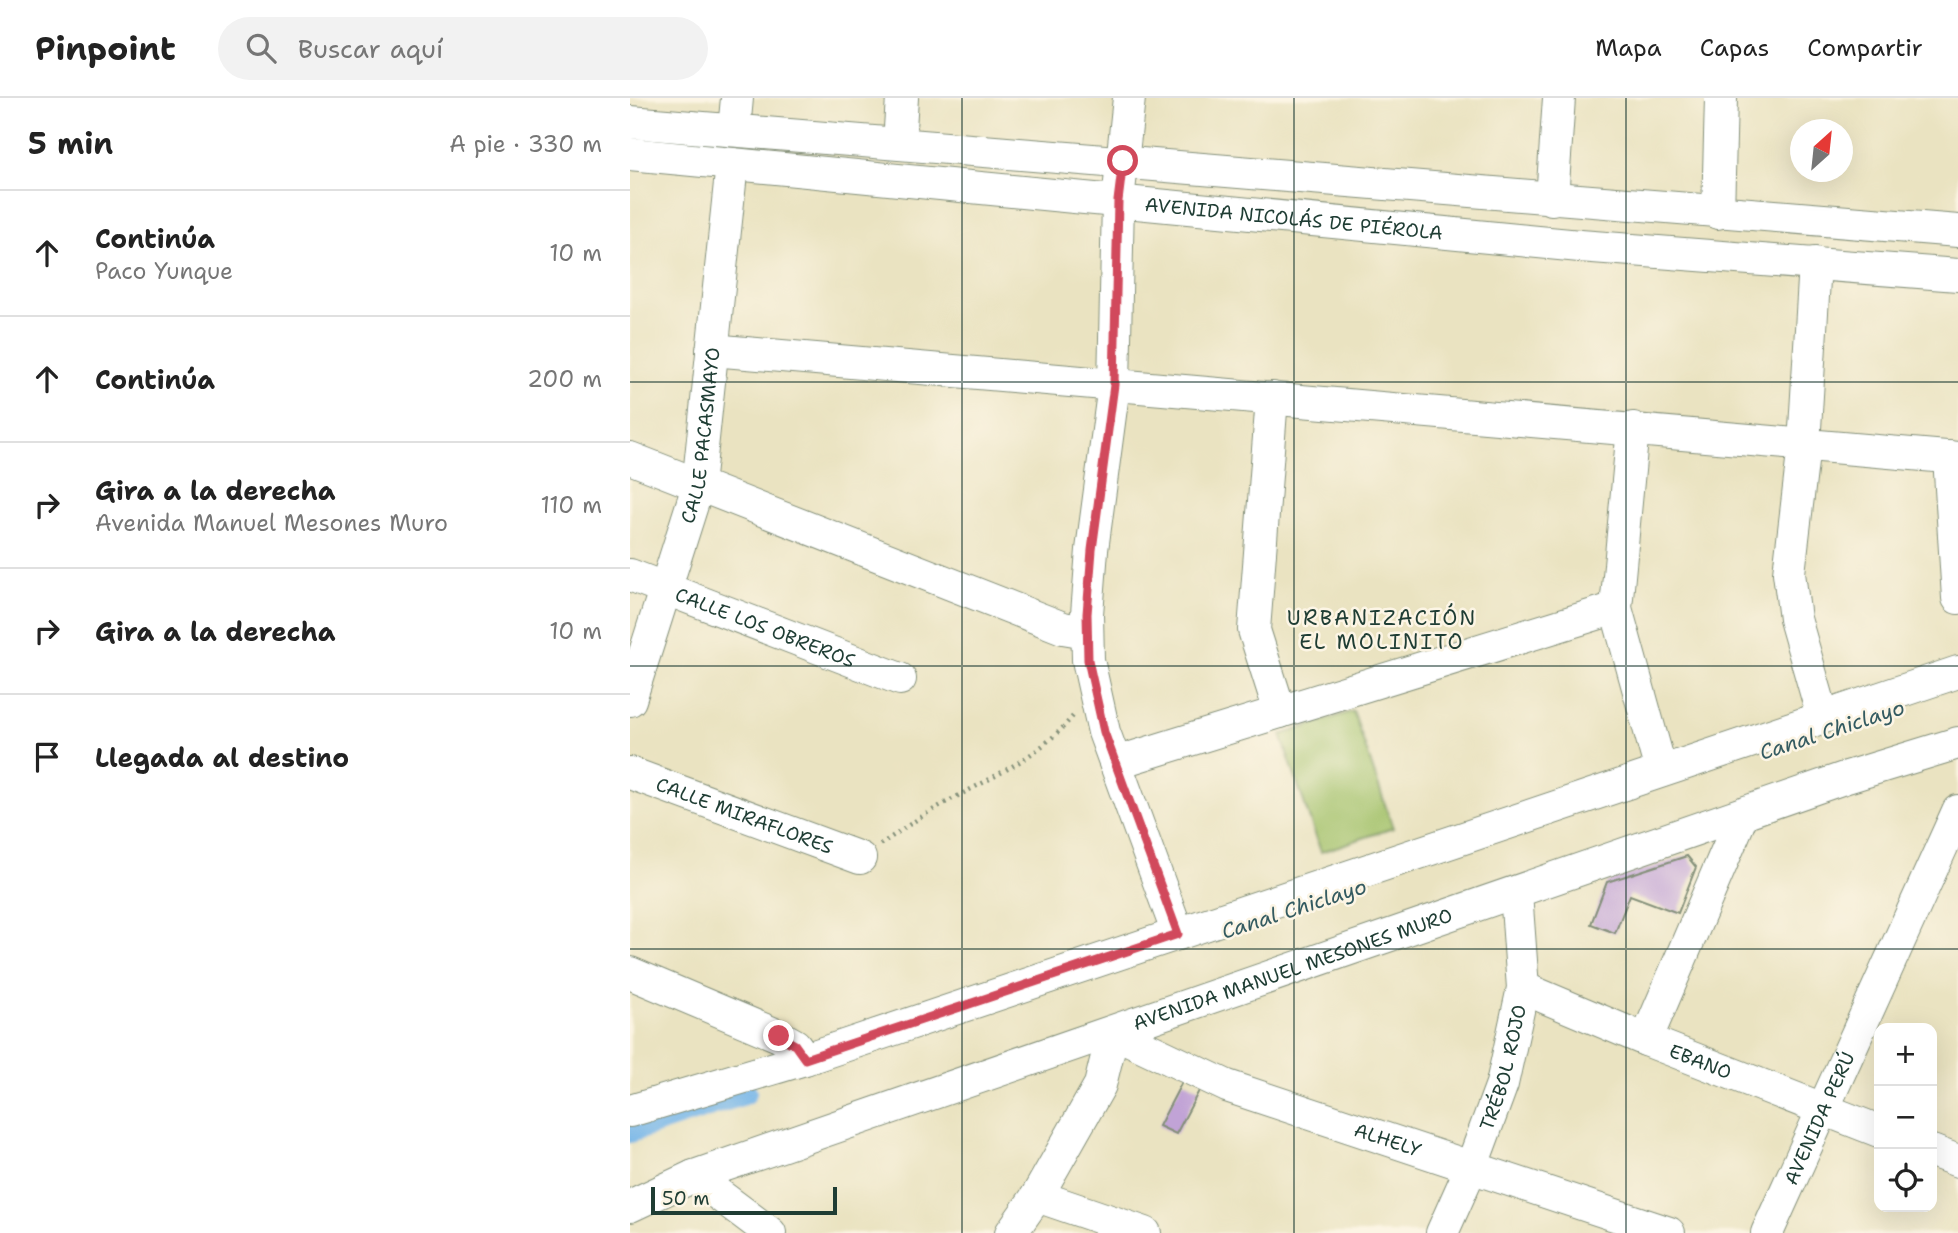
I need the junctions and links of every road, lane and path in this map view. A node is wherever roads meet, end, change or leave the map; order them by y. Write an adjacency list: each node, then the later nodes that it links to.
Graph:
1 (737, 98): 7 (street)
2 (902, 98): 8 (street)
3 (1129, 98): 11 (street)
4 (1559, 98): 12 (street)
5 (1721, 98): 13 (street)
6 (630, 122): 7 (street, AVENIDA NICOLÁS DE PIÉROLA)
7 (734, 130): 8 (street, AVENIDA NICOLÁS DE PIÉROLA)
8 (900, 143): 11 (street, AVENIDA NICOLÁS DE PIÉROLA)
9 (630, 153): 10 (street, AVENIDA NICOLÁS DE PIÉROLA)
10 (732, 163): 11 (street, AVENIDA NICOLÁS DE PIÉROLA); 17 (street, CALLE PACASMAYO)
11 (1121, 181): 12 (street, AVENIDA NICOLÁS DE PIÉROLA); 15 (street, AVENIDA NICOLÁS DE PIÉROLA); 18 (street)
12 (1552, 198): 13 (street, AVENIDA NICOLÁS DE PIÉROLA)
13 (1718, 213): 14 (street, AVENIDA NICOLÁS DE PIÉROLA)
14 (1958, 231)
15 (1815, 263): 16 (street, AVENIDA NICOLÁS DE PIÉROLA); 21 (street)
16 (1958, 275)
17 (712, 349): 18 (street); 24 (street, CALLE PACASMAYO)
18 (1114, 385): 19 (street); 29 (street)
19 (1272, 398): 20 (street); 34 (street)
20 (1633, 428): 21 (street); 28 (street)
21 (1804, 445): 22 (street); 35 (street)
22 (1953, 457): 27 (street)
23 (630, 458): 24 (street)
24 (698, 486): 26 (street, CALLE PACASMAYO); 29 (street)
25 (630, 575): 26 (street, CALLE LOS OBREROS)
26 (667, 589): 31 (street, CALLE LOS OBREROS); 33 (street, CALLE PACASMAYO)
27 (1958, 598)
28 (1616, 608): 34 (street); 38 (street)
29 (1087, 632): 32 (street)
30 (1958, 672): 35 (street)
31 (900, 679)
32 (1093, 687): 37 (street); 42 (path)
33 (630, 700)
34 (1280, 712): 37 (street)
35 (1824, 717): 38 (street)
36 (1958, 743): 41 (street, AVENIDA MANUEL MESONES MURO)
37 (1115, 763): 44 (street)
38 (1661, 771): 44 (street)
39 (630, 773): 42 (street, CALLE MIRAFLORES)
40 (1958, 811): 50 (street, AVENIDA PERÚ)
41 (1742, 813): 43 (street, AVENIDA MANUEL MESONES MURO); 48 (street)
42 (860, 858)
43 (1516, 892): 46 (street, TRÉBOL ROJO); 47 (street, AVENIDA MANUEL MESONES MURO)
44 (1178, 934): 49 (street)
45 (630, 973): 49 (street)
46 (1523, 988): 48 (street, EBANO); 55 (street, TRÉBOL ROJO)
47 (1114, 1032): 55 (street, ALHELY); 56 (street, AVENIDA MANUEL MESONES MURO); 57 (street)
48 (1646, 1040): 50 (street, EBANO)
49 (805, 1059): 51 (street)
50 (1821, 1108): 52 (street, EBANO); 64 (street, AVENIDA PERÚ)
51 (630, 1111)
52 (1874, 1129)
53 (1937, 1153): 54 (street)
54 (1958, 1161)
55 (1471, 1168): 62 (street, TRÉBOL ROJO); 63 (street, ALHELY)
56 (694, 1176): 58 (street, AVENIDA MANUEL MESONES MURO); 59 (street)
57 (1037, 1196): 60 (street); 61 (street)
58 (630, 1206)
59 (770, 1233)
60 (1011, 1233)
61 (1144, 1233)
62 (1442, 1233)
63 (1669, 1233)
64 (1767, 1233)

